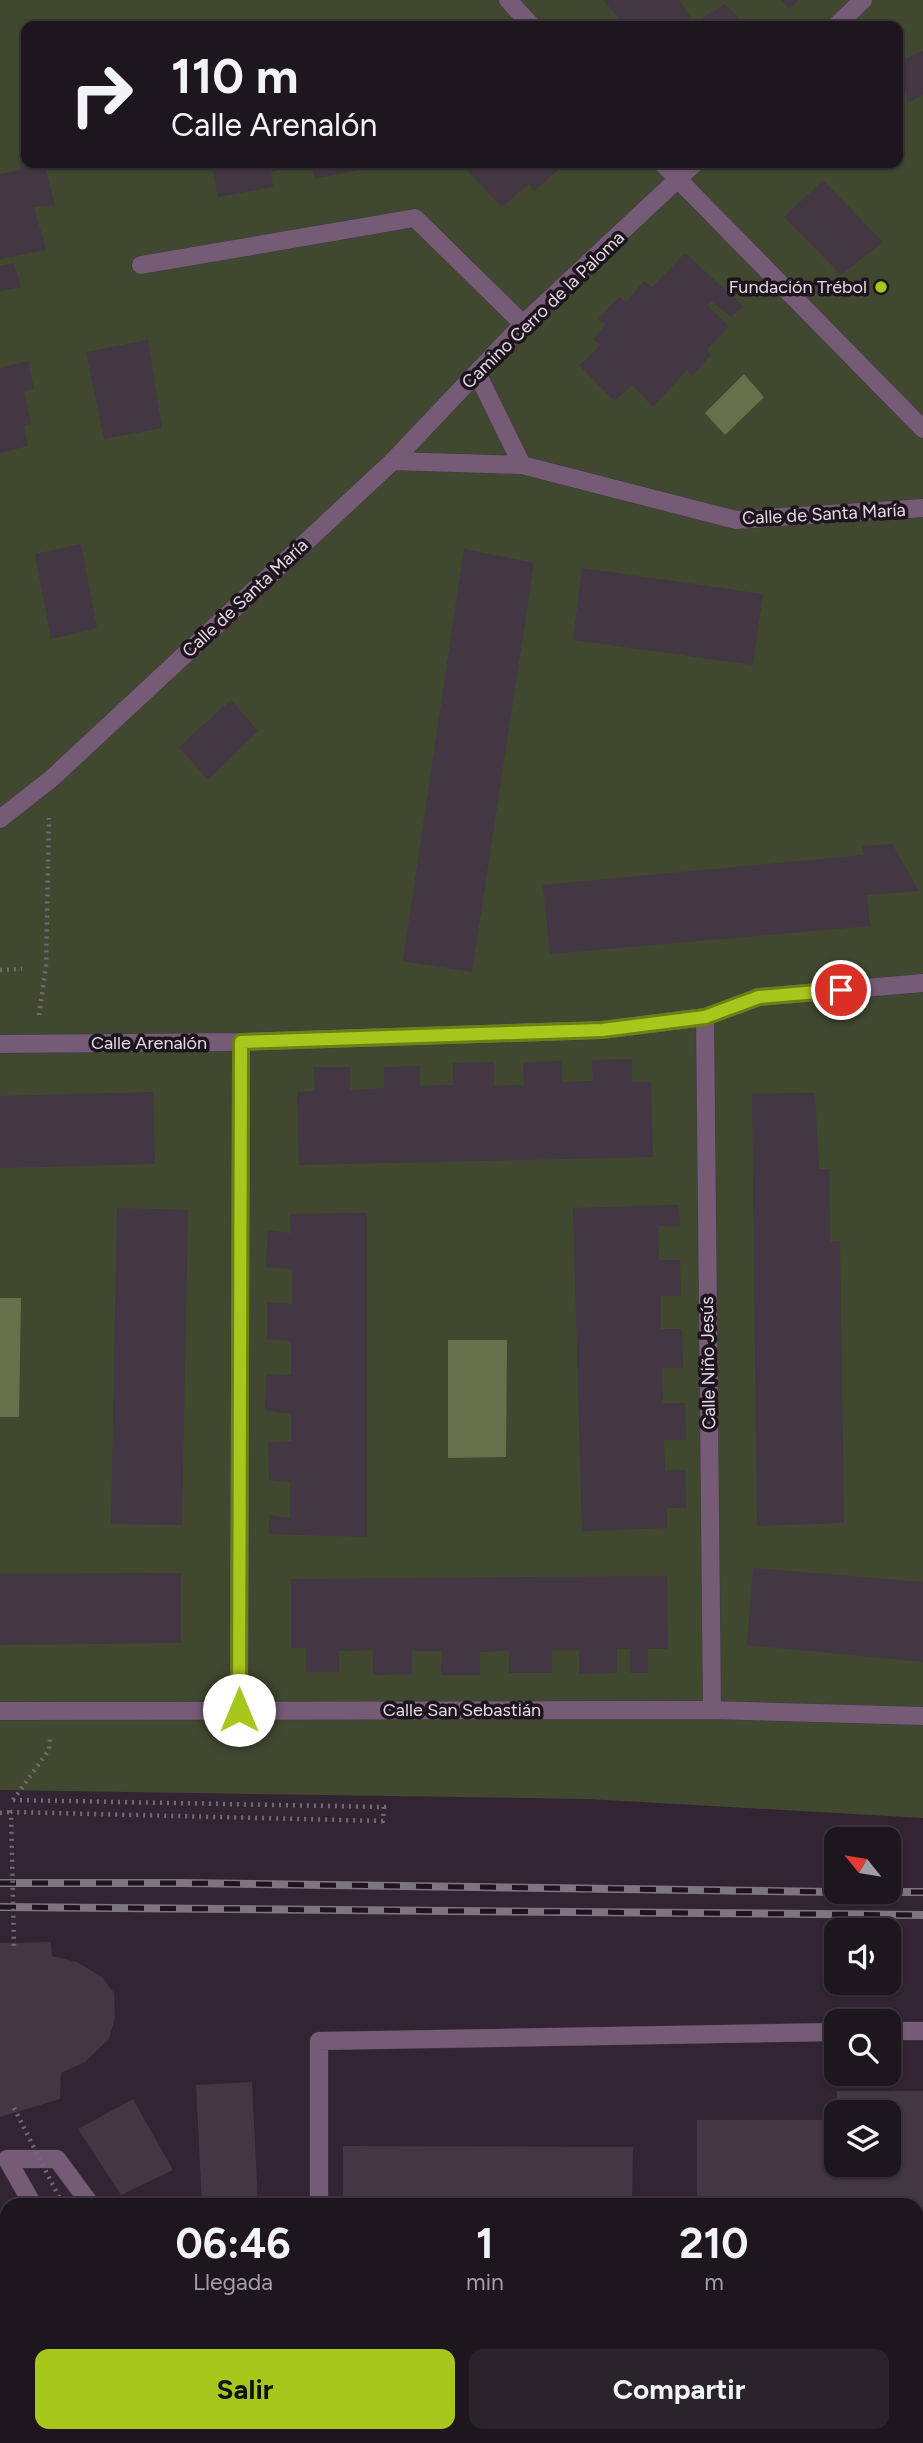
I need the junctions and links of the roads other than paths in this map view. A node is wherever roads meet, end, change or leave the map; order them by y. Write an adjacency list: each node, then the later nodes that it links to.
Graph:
1 (508, 0): 3 (street)
2 (863, 0): 4 (street)
3 (527, 21)
4 (841, 21)
5 (667, 168): 7 (street)
6 (690, 168): 7 (street, Camino Cerro de la Paloma)
7 (679, 180): 9 (street, Camino Cerro de la Paloma); 11 (street)
8 (141, 265): 9 (street)
9 (523, 324): 10 (street, Camino Cerro de la Paloma)
10 (477, 373): 12 (street, Camino Cerro de la Paloma); 13 (street)
11 (923, 429)
12 (393, 461): 13 (street, Calle de Santa María); 15 (street, Calle de Santa María)
13 (522, 465): 14 (street, Calle de Santa María)
14 (923, 508)
15 (0, 819)
16 (923, 983): 17 (street, Calle Arenalón)
17 (705, 1017): 18 (street, Calle Arenalón); 21 (street, Calle Niño Jesús)
18 (241, 1042): 19 (street, Calle Arenalón); 20 (street)
19 (0, 1044)
20 (239, 1710): 21 (street, Calle San Sebastián); 22 (street, Calle San Sebastián)
21 (712, 1710): 23 (street, Calle San Sebastián)
22 (0, 1711)
23 (923, 1716)
24 (901, 2031): 25 (street)
25 (923, 2031)
26 (824, 2032): 29 (street)
27 (29, 2198): 28 (street)
28 (86, 2198)
29 (319, 2198)

